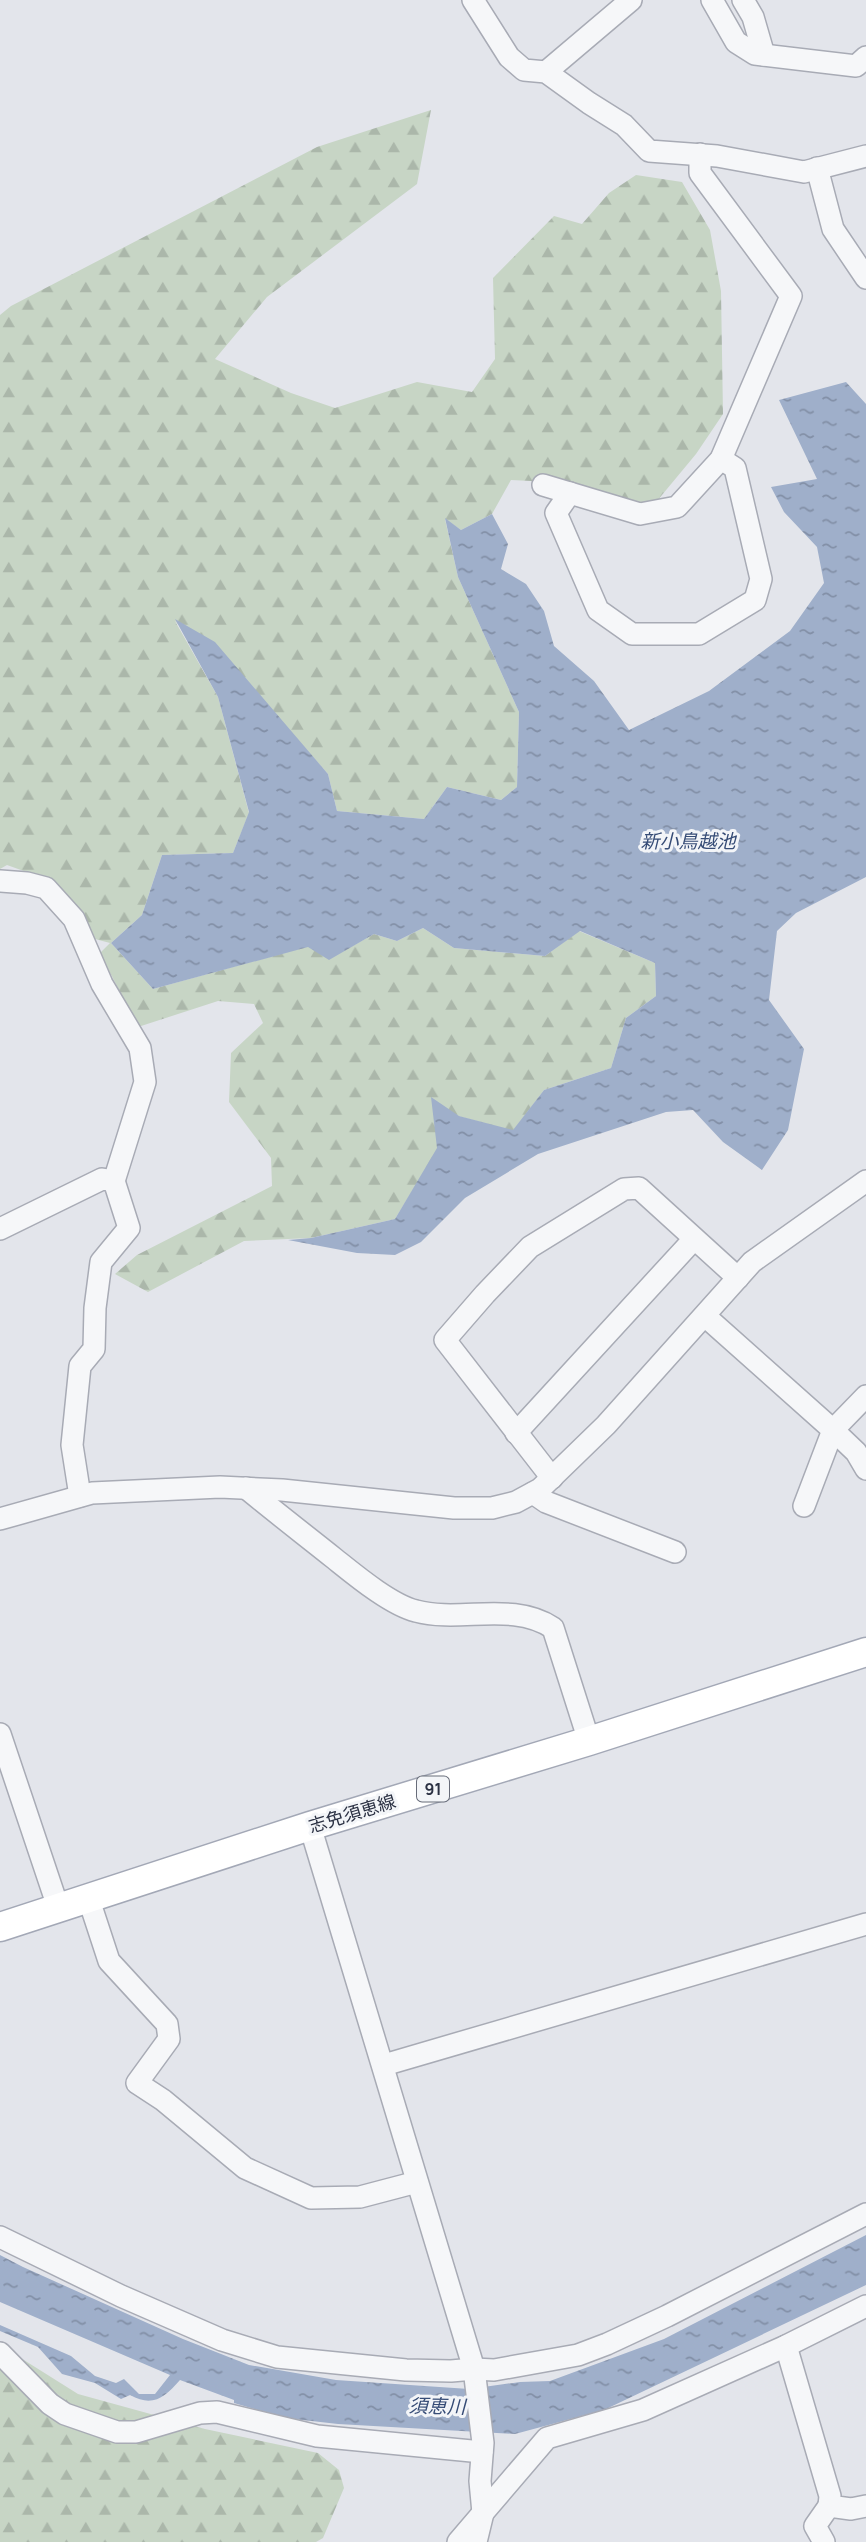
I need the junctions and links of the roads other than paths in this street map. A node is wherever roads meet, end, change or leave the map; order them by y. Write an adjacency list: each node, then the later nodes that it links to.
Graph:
1 (474, 0): 7 (street)
2 (631, 0): 7 (street)
3 (712, 0): 5 (street)
4 (751, 3): 5 (street)
5 (764, 55): 6 (street)
6 (866, 57)
7 (546, 72): 8 (street)
8 (700, 154): 10 (street); 12 (street)
9 (866, 156): 10 (street)
10 (817, 168): 11 (street)
11 (866, 278)
12 (721, 459): 14 (street); 14 (street)
13 (543, 485): 14 (street)
14 (570, 493)
15 (0, 881): 16 (street)
16 (114, 1181): 18 (street); 29 (street)
17 (866, 1181): 20 (street)
18 (0, 1229)
19 (694, 1239): 20 (street); 24 (street); 24 (street)
20 (738, 1278): 21 (street)
21 (705, 1316): 23 (street); 26 (street)
22 (866, 1396): 23 (street)
23 (833, 1430): 25 (street); 30 (street)
24 (516, 1433): 26 (street)
25 (866, 1469)
26 (552, 1478): 28 (street)
27 (246, 1488): 28 (street); 29 (street); 35 (street)
28 (533, 1493): 32 (street)
29 (80, 1496): 31 (street)
30 (804, 1506)
31 (0, 1519)
32 (675, 1552)
33 (866, 1652): 35 (main road, 志免須恵線 / 91)
34 (0, 1734): 38 (street)
35 (589, 1741): 36 (main road, 志免須恵線 / 91)
36 (310, 1826): 37 (main road, 志免須恵線 / 91); 41 (street)
37 (89, 1900): 38 (main road, 志免須恵線 / 91); 42 (street)
38 (59, 1909): 40 (main road, 志免須恵線 / 91)
39 (866, 1924): 41 (street)
40 (0, 1927)
41 (384, 2065): 42 (street)
42 (417, 2182): 48 (street)
43 (866, 2214): 48 (street)
44 (0, 2237): 48 (street)
45 (866, 2306): 46 (street)
46 (786, 2346): 50 (street); 52 (street)
47 (0, 2353): 49 (street)
48 (474, 2369): 49 (street)
49 (482, 2448): 52 (street)
50 (829, 2506): 51 (street); 55 (street)
51 (866, 2506)
52 (483, 2513): 53 (street); 54 (street)
53 (458, 2542)
54 (477, 2542)
55 (824, 2542)

